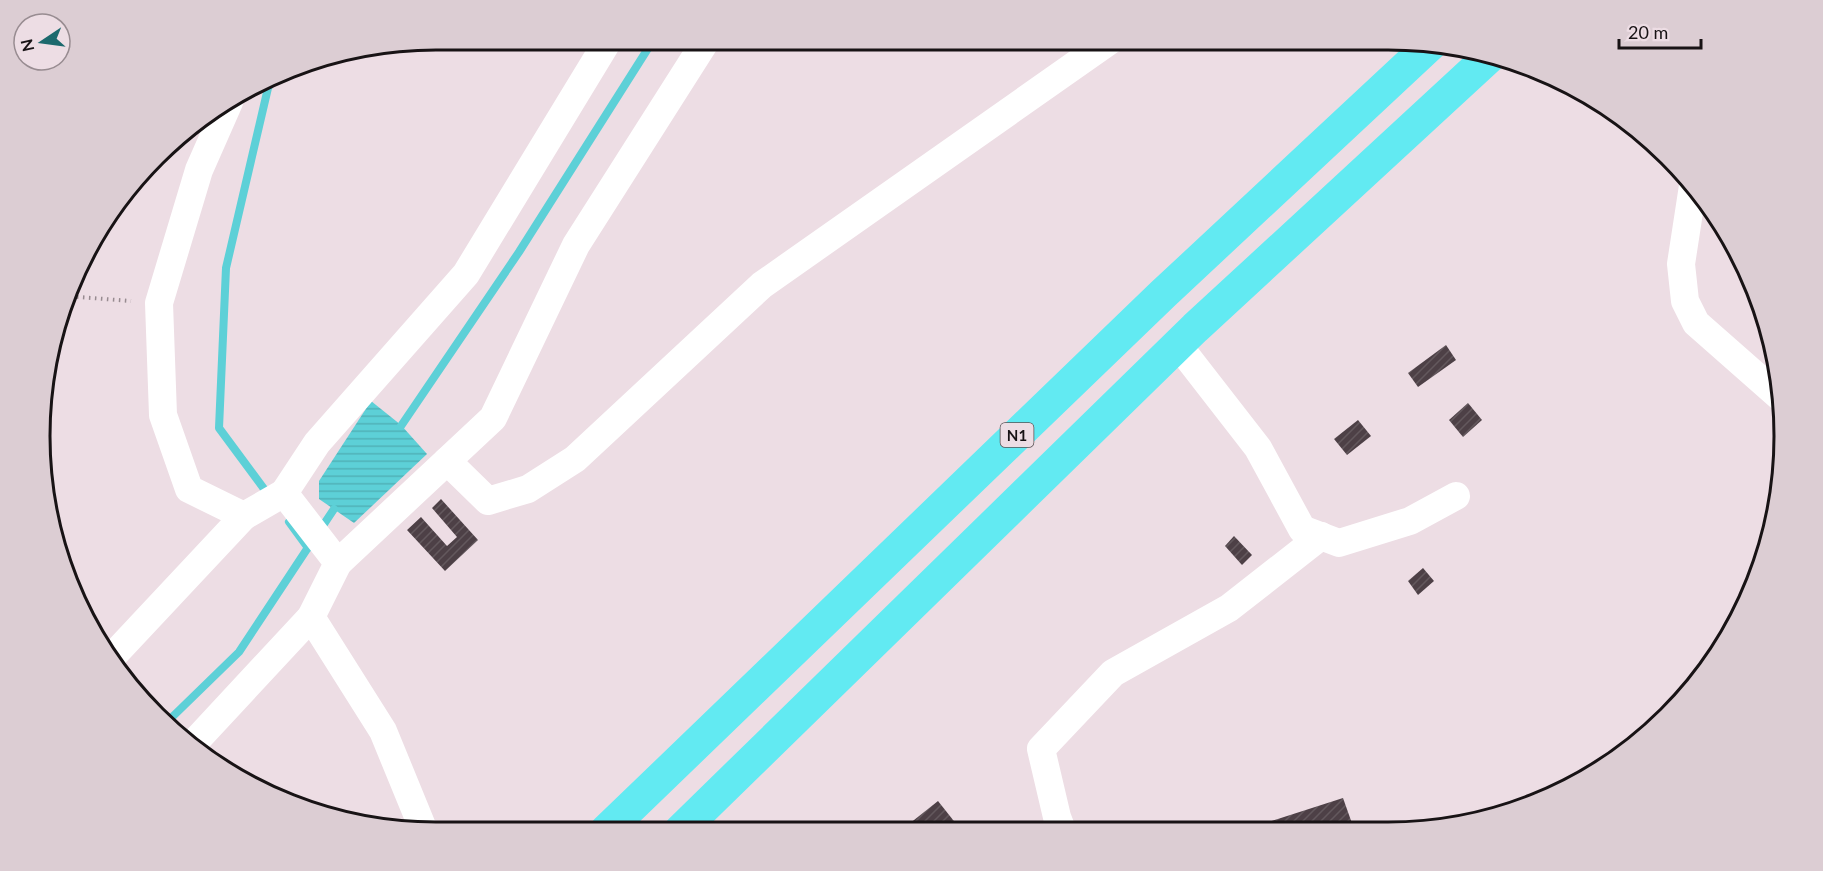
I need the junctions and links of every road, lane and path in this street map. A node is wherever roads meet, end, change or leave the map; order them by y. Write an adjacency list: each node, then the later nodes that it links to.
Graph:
1 (602, 50): 14 (street)
2 (700, 50): 12 (street)
3 (1096, 50): 12 (street)
4 (1424, 51): 21 (highway, N1)
5 (1483, 62): 10 (highway)
6 (224, 113): 9 (street)
7 (1691, 198): 11 (street)
8 (76, 297): 9 (path)
9 (159, 303): 14 (street)
10 (1179, 345): 15 (street); 22 (highway)
11 (1770, 389)
12 (447, 461): 16 (street)
13 (1456, 496): 15 (street)
14 (268, 502): 16 (street); 18 (street)
15 (1321, 536): 23 (street)
16 (324, 544): 17 (street)
17 (311, 617): 19 (street); 20 (street)
18 (116, 652)
19 (197, 739)
20 (419, 821)
21 (615, 822)
22 (689, 822)
23 (1059, 822)

